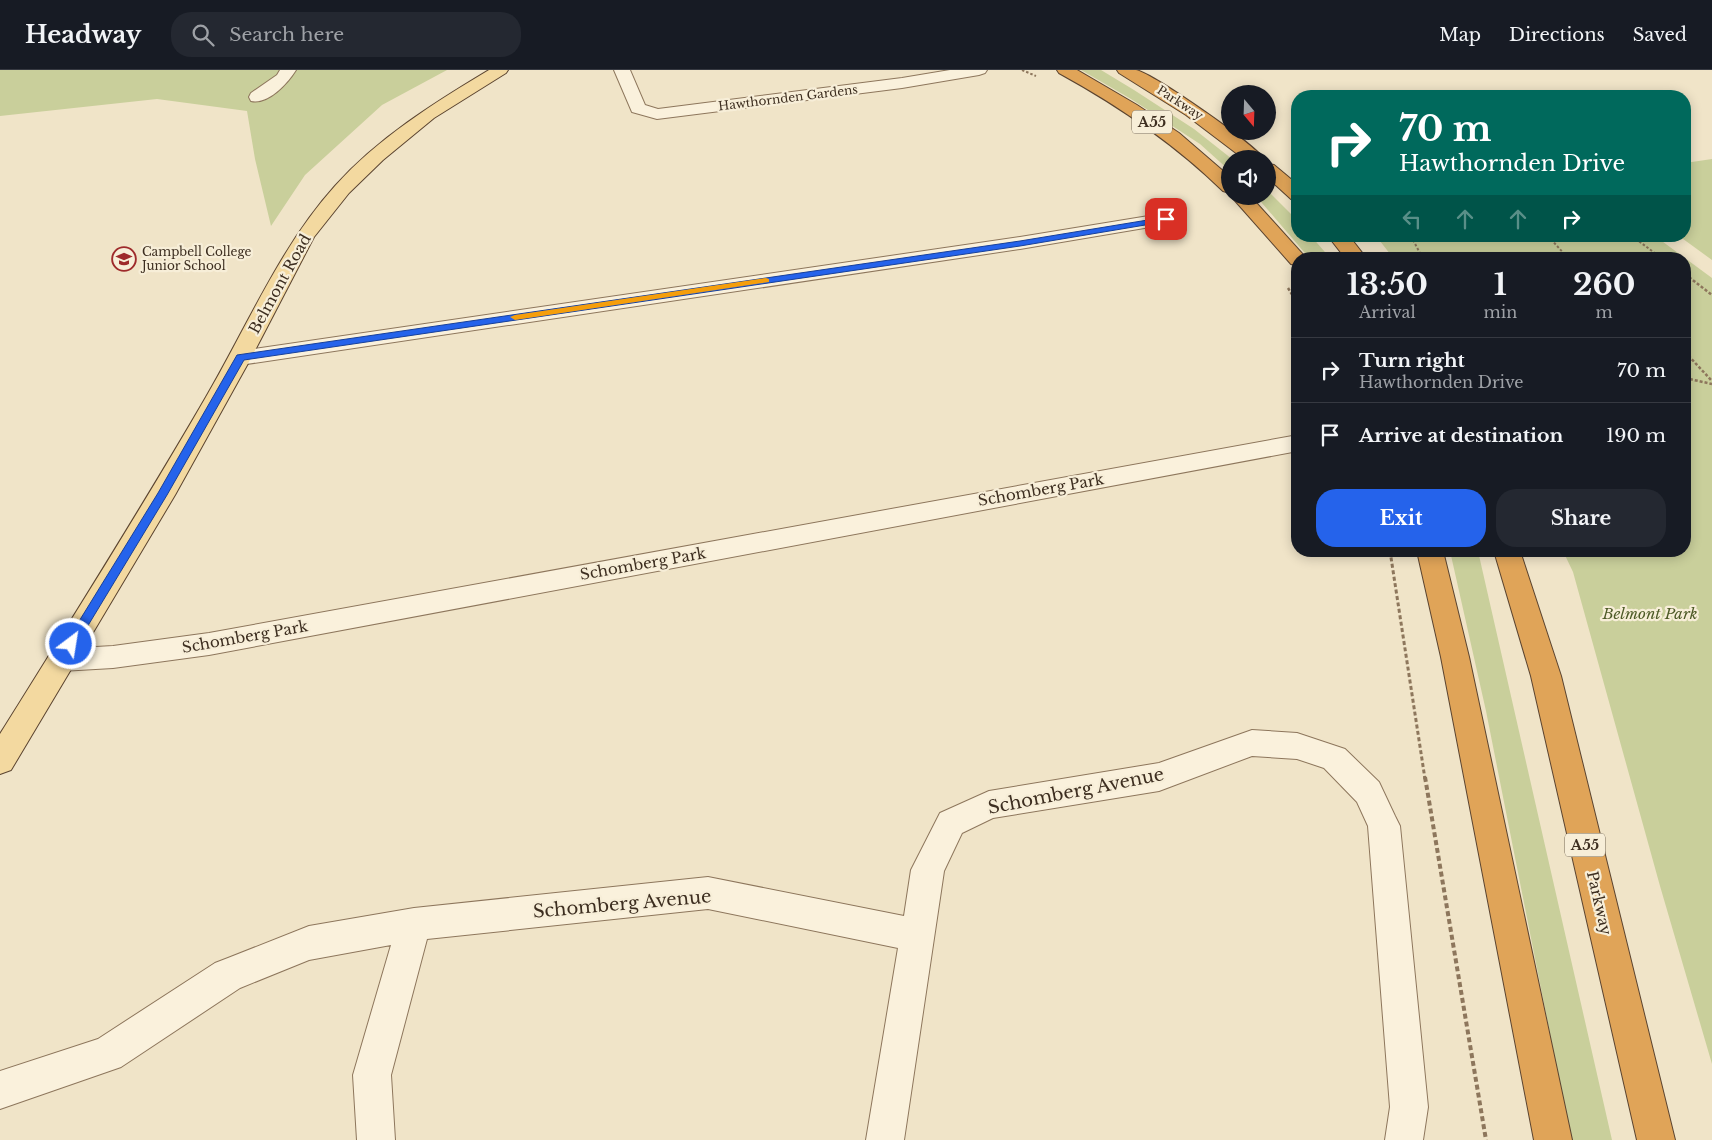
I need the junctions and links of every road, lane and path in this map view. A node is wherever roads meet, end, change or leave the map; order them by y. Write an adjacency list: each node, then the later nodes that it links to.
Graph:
1 (288, 70): 7 (street)
2 (500, 70): 23 (main road, Belmont Road)
3 (622, 70): 4 (street, Hawthornden Gardens)
4 (979, 70)
5 (1065, 70): 10 (highway, A55)
6 (1125, 70): 8 (highway, Parkway / A55)
7 (258, 97)
8 (1243, 150)
9 (1276, 176): 11 (highway)
10 (1221, 179)
11 (1291, 189)
12 (1247, 205): 17 (highway)
13 (1166, 219): 23 (street)
14 (1343, 242): 18 (highway)
15 (1553, 242): 19 (path)
16 (1640, 242): 20 (path)
17 (1291, 252)
18 (1351, 252)
19 (1563, 252)
20 (1653, 252)
21 (1691, 279): 22 (path)
22 (1712, 296)
23 (240, 358): 31 (main road, Belmont Road)
24 (1691, 359): 26 (path)
25 (1691, 379): 26 (path)
26 (1712, 383)
27 (1291, 444): 31 (street, Schomberg Park)
28 (1391, 557): 39 (path)
29 (1431, 557): 40 (highway)
30 (1509, 557): 41 (highway, Parkway / A55)
31 (61, 660): 32 (main road, Belmont Road)
32 (0, 761)
33 (414, 924): 34 (street, Schomberg Avenue); 35 (street, Schomberg Avenue); 36 (street)
34 (917, 934): 37 (street, Schomberg Avenue); 38 (street, Schomberg Avenue)
35 (0, 1090)
36 (376, 1140)
37 (884, 1140)
38 (1404, 1140)
39 (1486, 1140)
40 (1552, 1140)
41 (1656, 1140)

